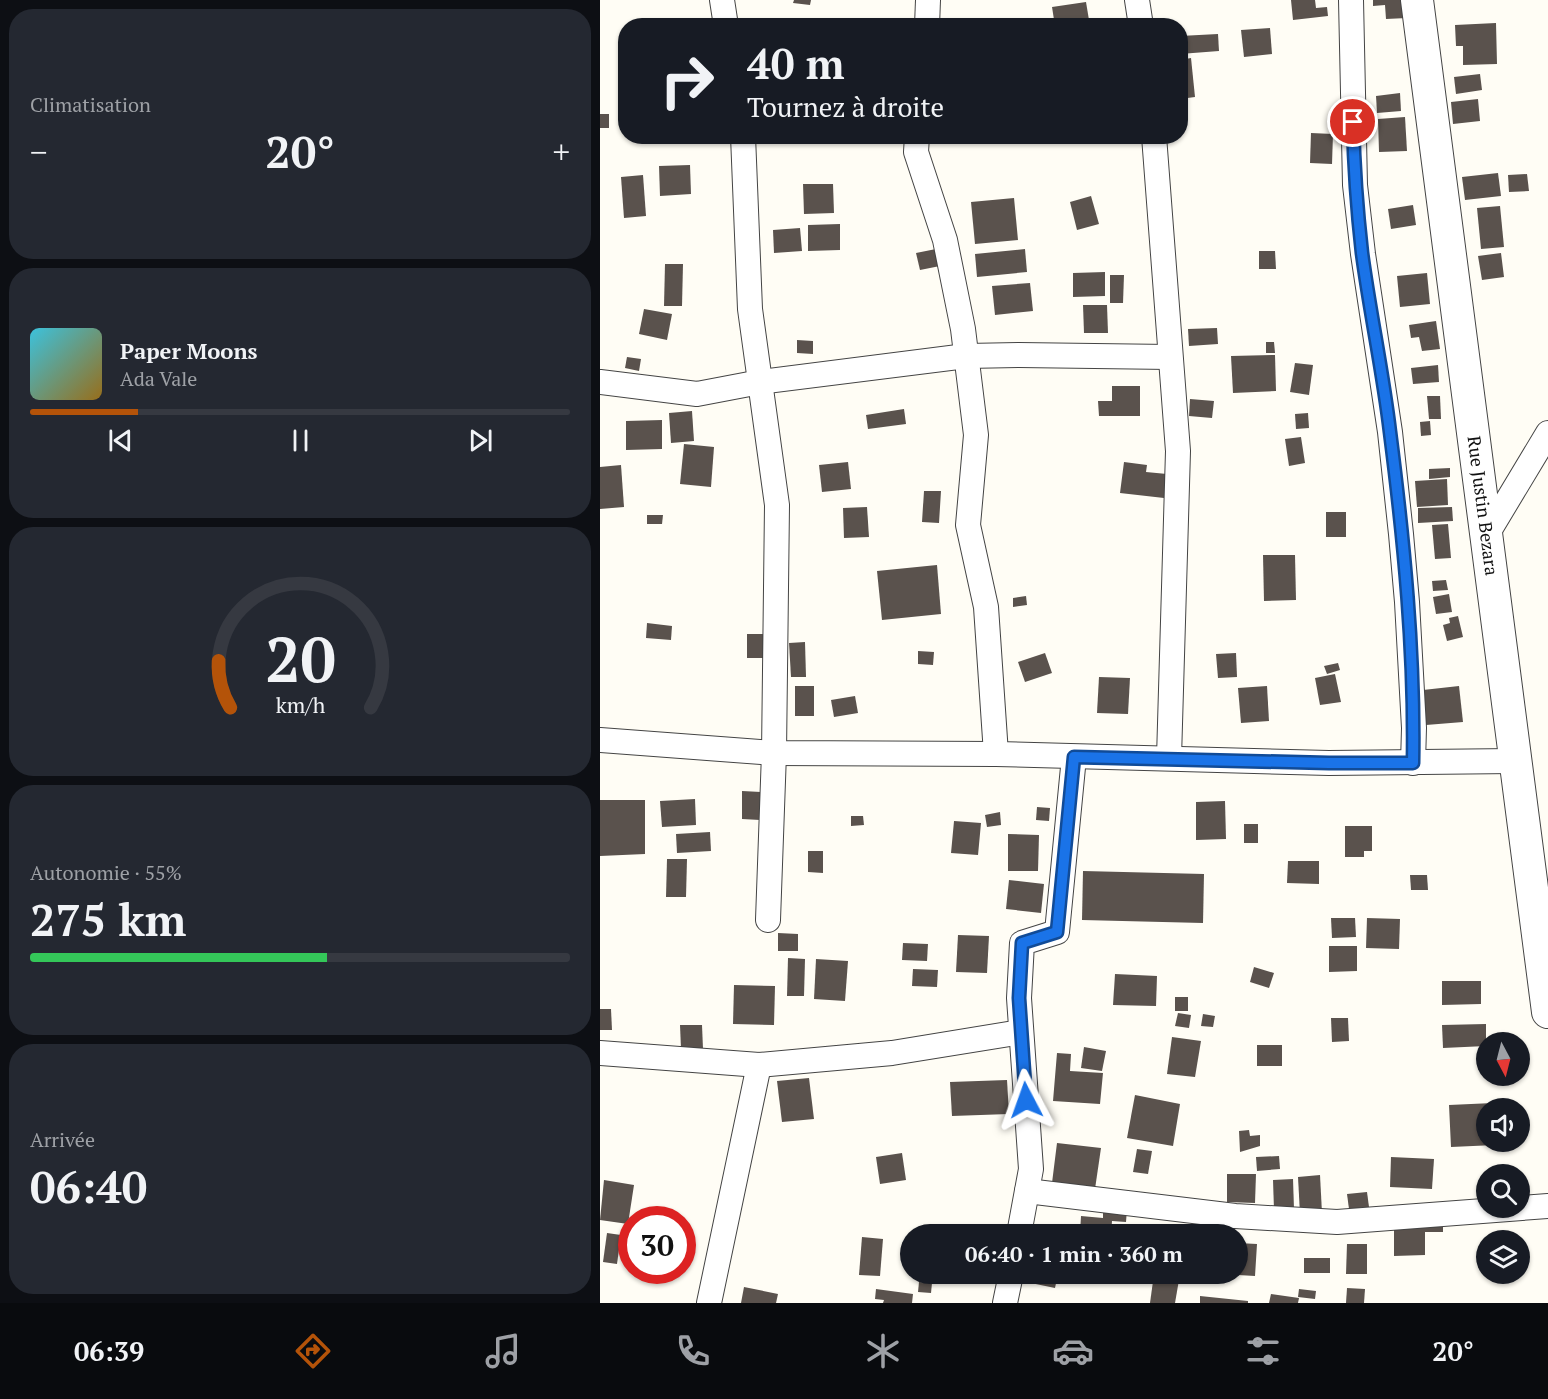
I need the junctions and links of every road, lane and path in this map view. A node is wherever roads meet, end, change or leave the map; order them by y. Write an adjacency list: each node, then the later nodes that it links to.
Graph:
1 (722, 0): 6 (street)
2 (928, 0): 7 (street)
3 (1137, 0): 8 (street)
4 (1351, 0): 24 (street)
5 (1417, 0): 17 (street, Rue Justin Bezara)
6 (725, 18)
7 (927, 18)
8 (1140, 18)
9 (743, 144): 15 (street)
10 (916, 144): 12 (street)
11 (1155, 144): 13 (street)
12 (966, 356): 13 (street); 15 (street); 20 (street)
13 (1170, 357): 22 (street)
14 (600, 382): 15 (street)
15 (760, 382): 19 (street)
16 (1548, 433): 17 (street)
17 (1486, 536): 23 (street, Rue Justin Bezara)
18 (600, 740): 19 (street)
19 (774, 753): 20 (street); 25 (street)
20 (996, 754): 21 (street)
21 (1074, 757): 22 (street); 27 (street)
22 (1169, 758): 24 (street)
23 (1514, 761): 24 (street); 26 (street, Rue Justin Bezara)
24 (1413, 763)
25 (768, 920)
26 (1548, 1012)
27 (1022, 1032): 29 (street); 30 (street)
28 (600, 1053): 29 (street)
29 (759, 1065): 34 (street)
30 (1027, 1191): 31 (street); 32 (street)
31 (1548, 1206)
32 (1021, 1224)
33 (1009, 1284): 35 (street)
34 (709, 1303)
35 (1005, 1303)

